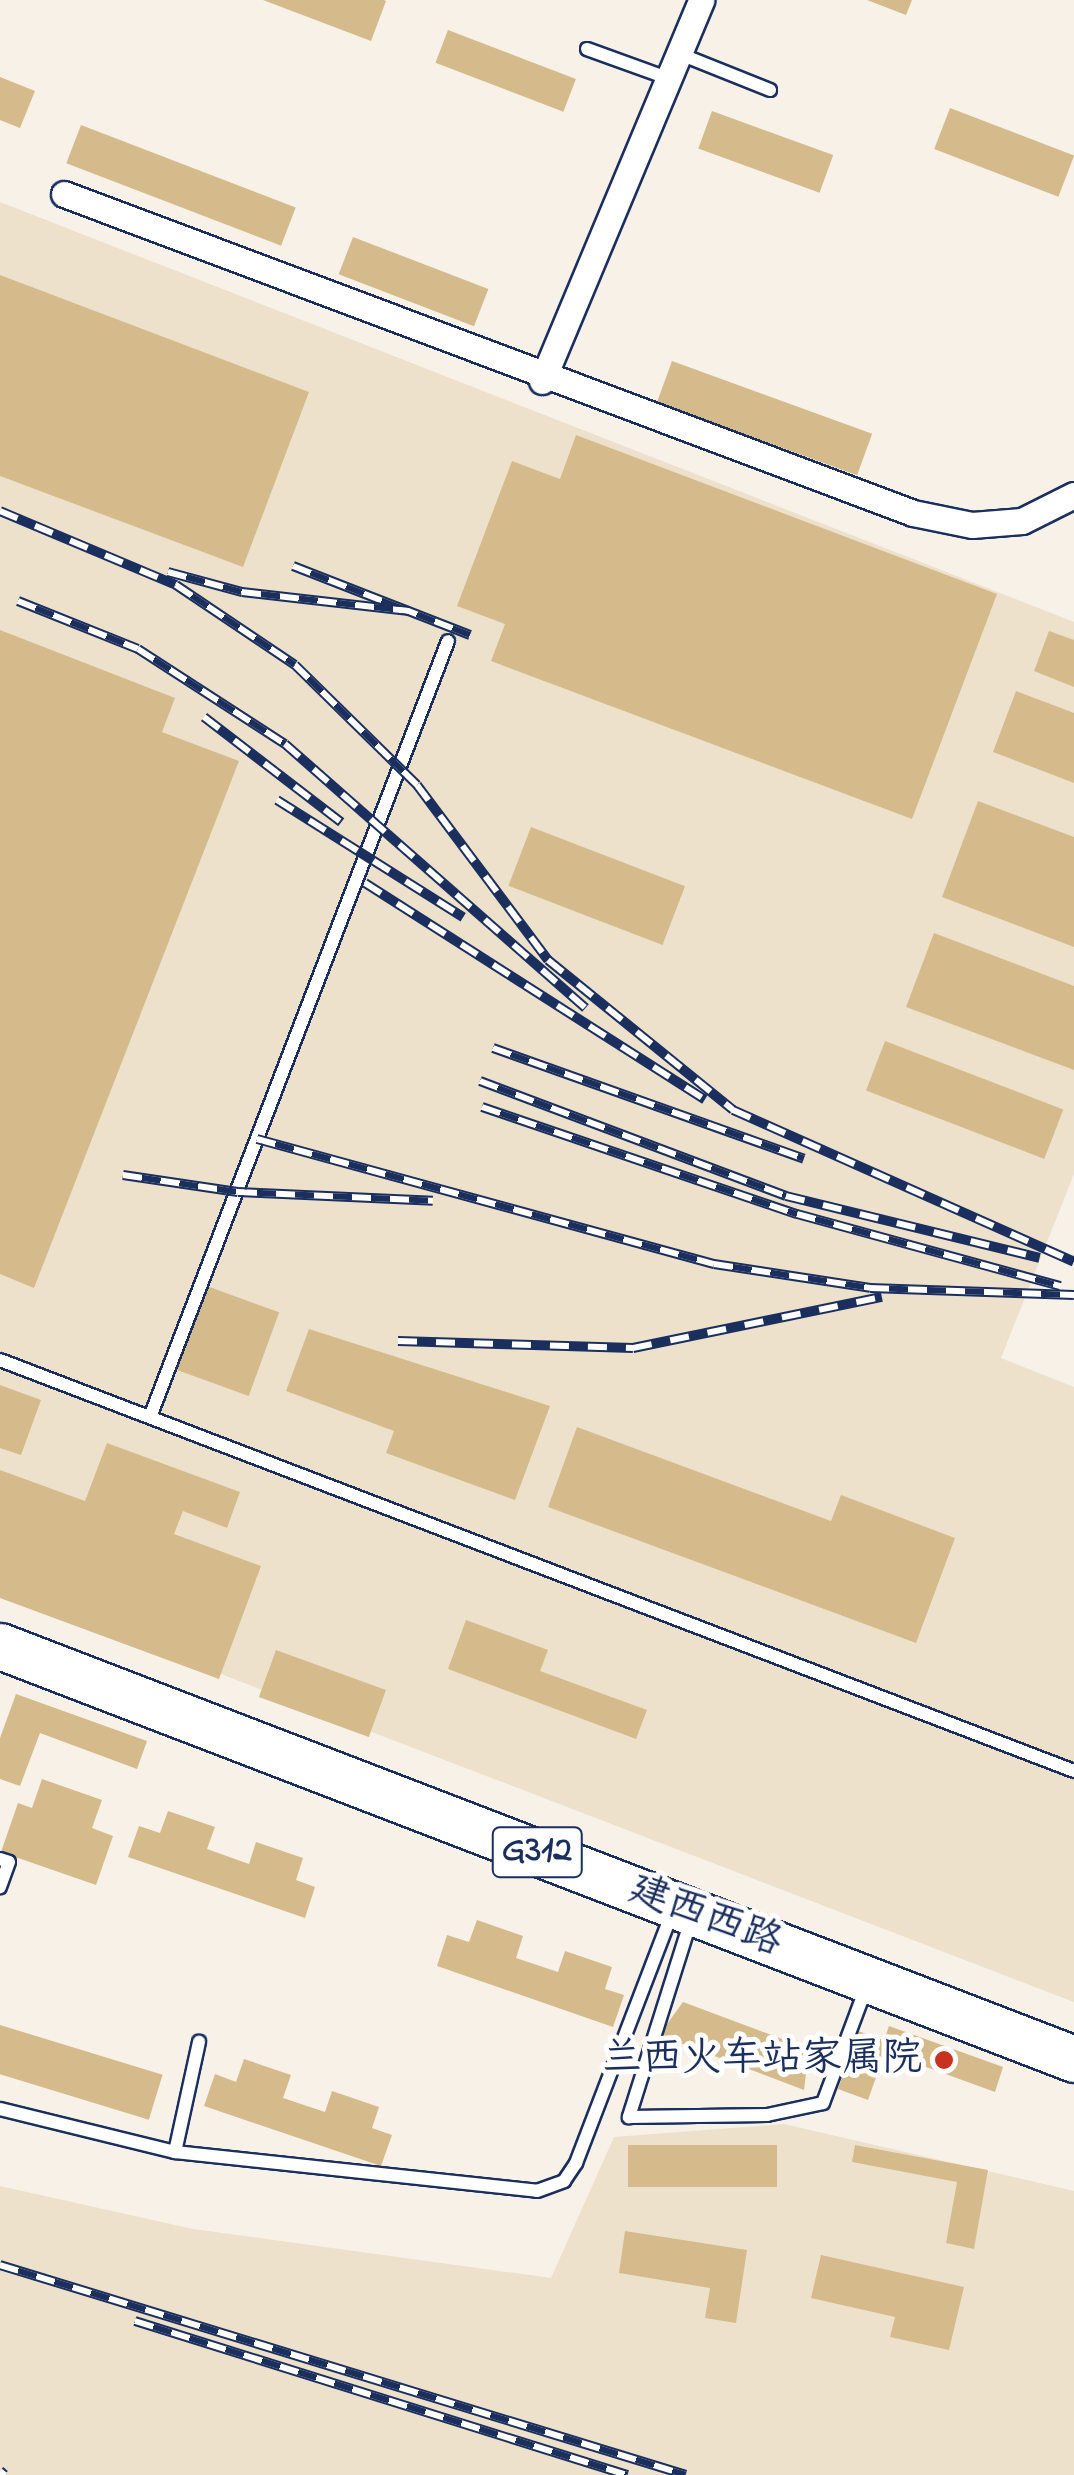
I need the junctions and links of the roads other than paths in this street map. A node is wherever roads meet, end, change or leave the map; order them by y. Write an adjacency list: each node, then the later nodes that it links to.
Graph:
1 (701, 0): 3 (street)
2 (586, 49): 4 (lane)
3 (680, 54): 4 (street); 5 (lane)
4 (670, 79): 7 (street)
5 (770, 90)
6 (64, 194): 7 (street)
7 (542, 381): 8 (street)
8 (1074, 494)
9 (448, 641): 11 (lane)
10 (0, 1360): 11 (lane)
11 (150, 1417): 14 (lane)
12 (0, 1617): 19 (highway, 建西西路 / G312)
13 (0, 1646): 17 (highway, 建西西路 / G312)
14 (1074, 1771)
15 (0, 1859): 16 (lane)
16 (0, 1888)
17 (684, 1909): 18 (highway, 建西西路 / G312); 18 (lane); 23 (lane)
18 (869, 1980): 21 (highway, 建西西路 / G312)
19 (1074, 2025)
20 (199, 2042): 23 (lane)
21 (1074, 2059)
22 (0, 2109): 23 (lane)
23 (174, 2152)

